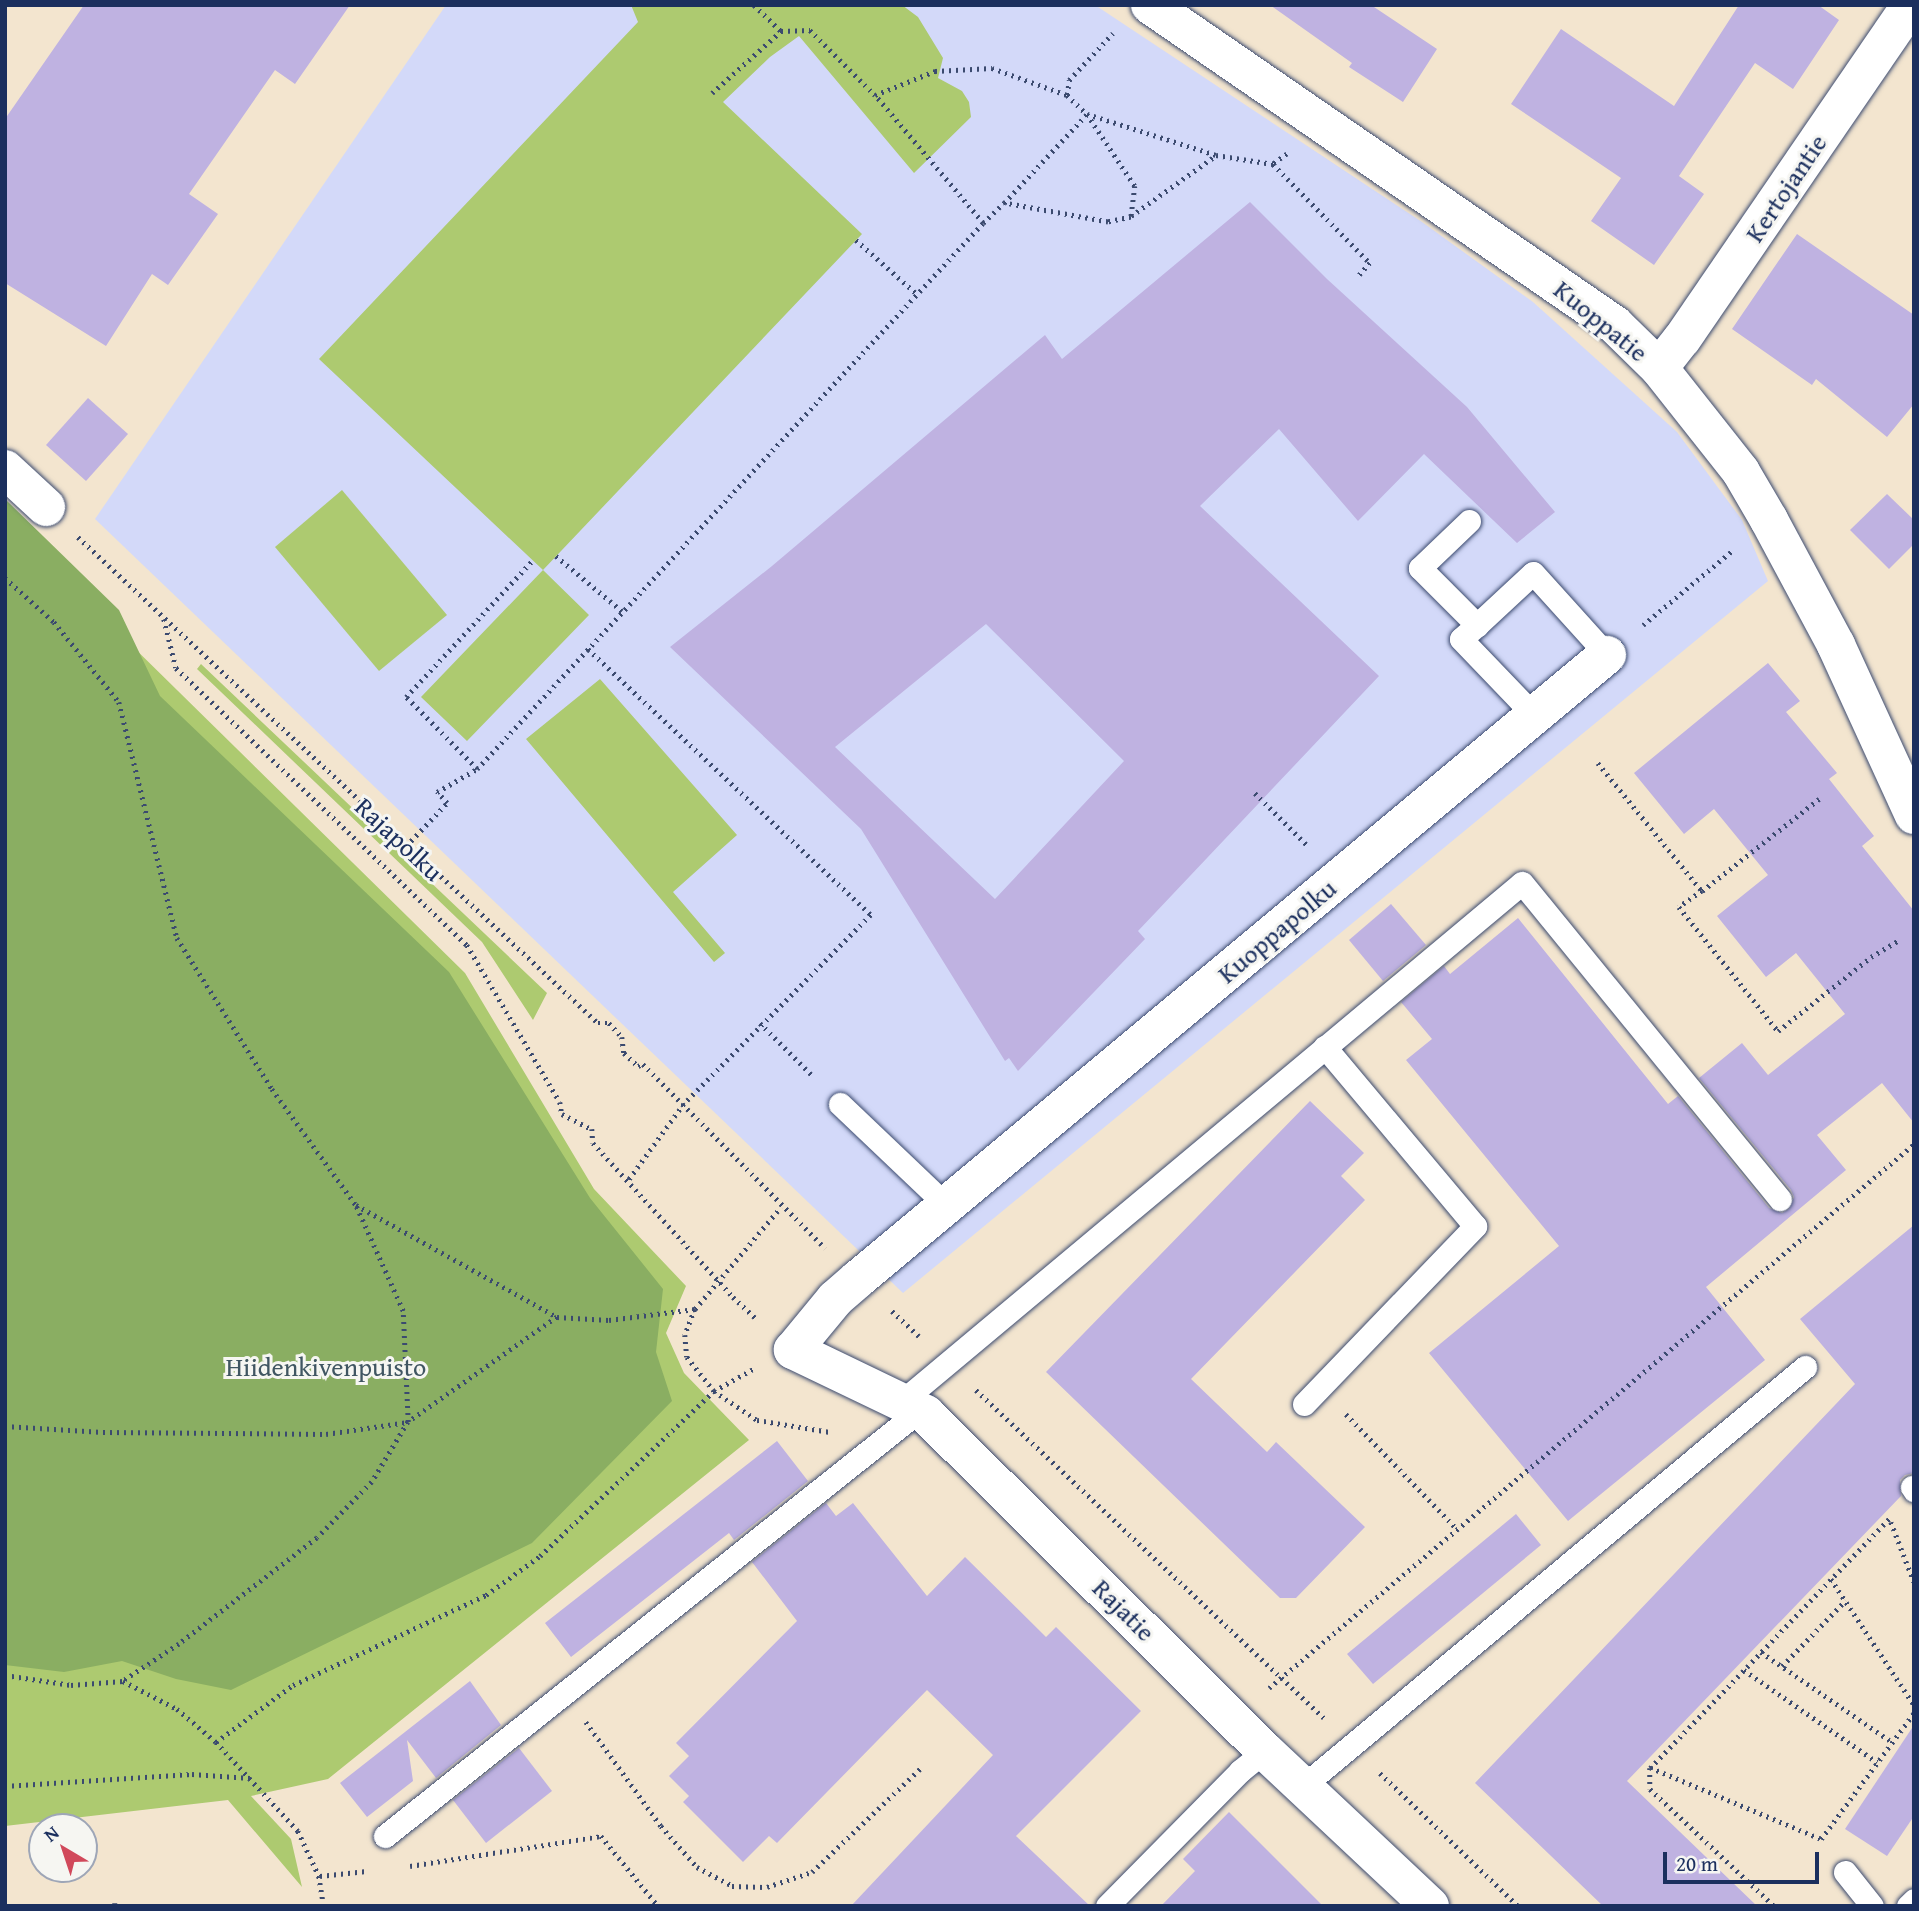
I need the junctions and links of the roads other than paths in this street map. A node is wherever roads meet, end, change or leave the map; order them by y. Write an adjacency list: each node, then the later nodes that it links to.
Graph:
1 (1150, 5): 3 (street, Kuoppatie)
2 (1910, 7): 3 (street, Kertojantie)
3 (1659, 368): 10 (street, Kuoppatie)
4 (5, 469): 5 (street)
5 (46, 507)
6 (1469, 521): 7 (lane)
7 (1477, 625): 8 (lane); 9 (lane)
8 (1607, 655): 9 (street, Kuoppapolku)
9 (1534, 715): 14 (street, Kuoppapolku)
10 (1914, 815)
11 (1325, 1047): 13 (lane); 17 (lane); 18 (lane)
12 (840, 1104): 14 (lane)
13 (1780, 1199)
14 (947, 1206): 15 (street, Kuoppapolku)
15 (793, 1350): 18 (street, Rajatie)
16 (1805, 1367): 20 (lane)
17 (1304, 1404)
18 (910, 1407): 19 (street, Rajatie); 21 (lane)
19 (1265, 1751): 20 (street, Rajatie); 24 (lane)
20 (1303, 1786): 25 (street, Rajatie)
21 (385, 1836)
22 (1845, 1872): 26 (lane)
23 (1914, 1900): 27 (lane)
24 (1107, 1906)
25 (1430, 1906)
26 (1871, 1906)
27 (1908, 1906)

